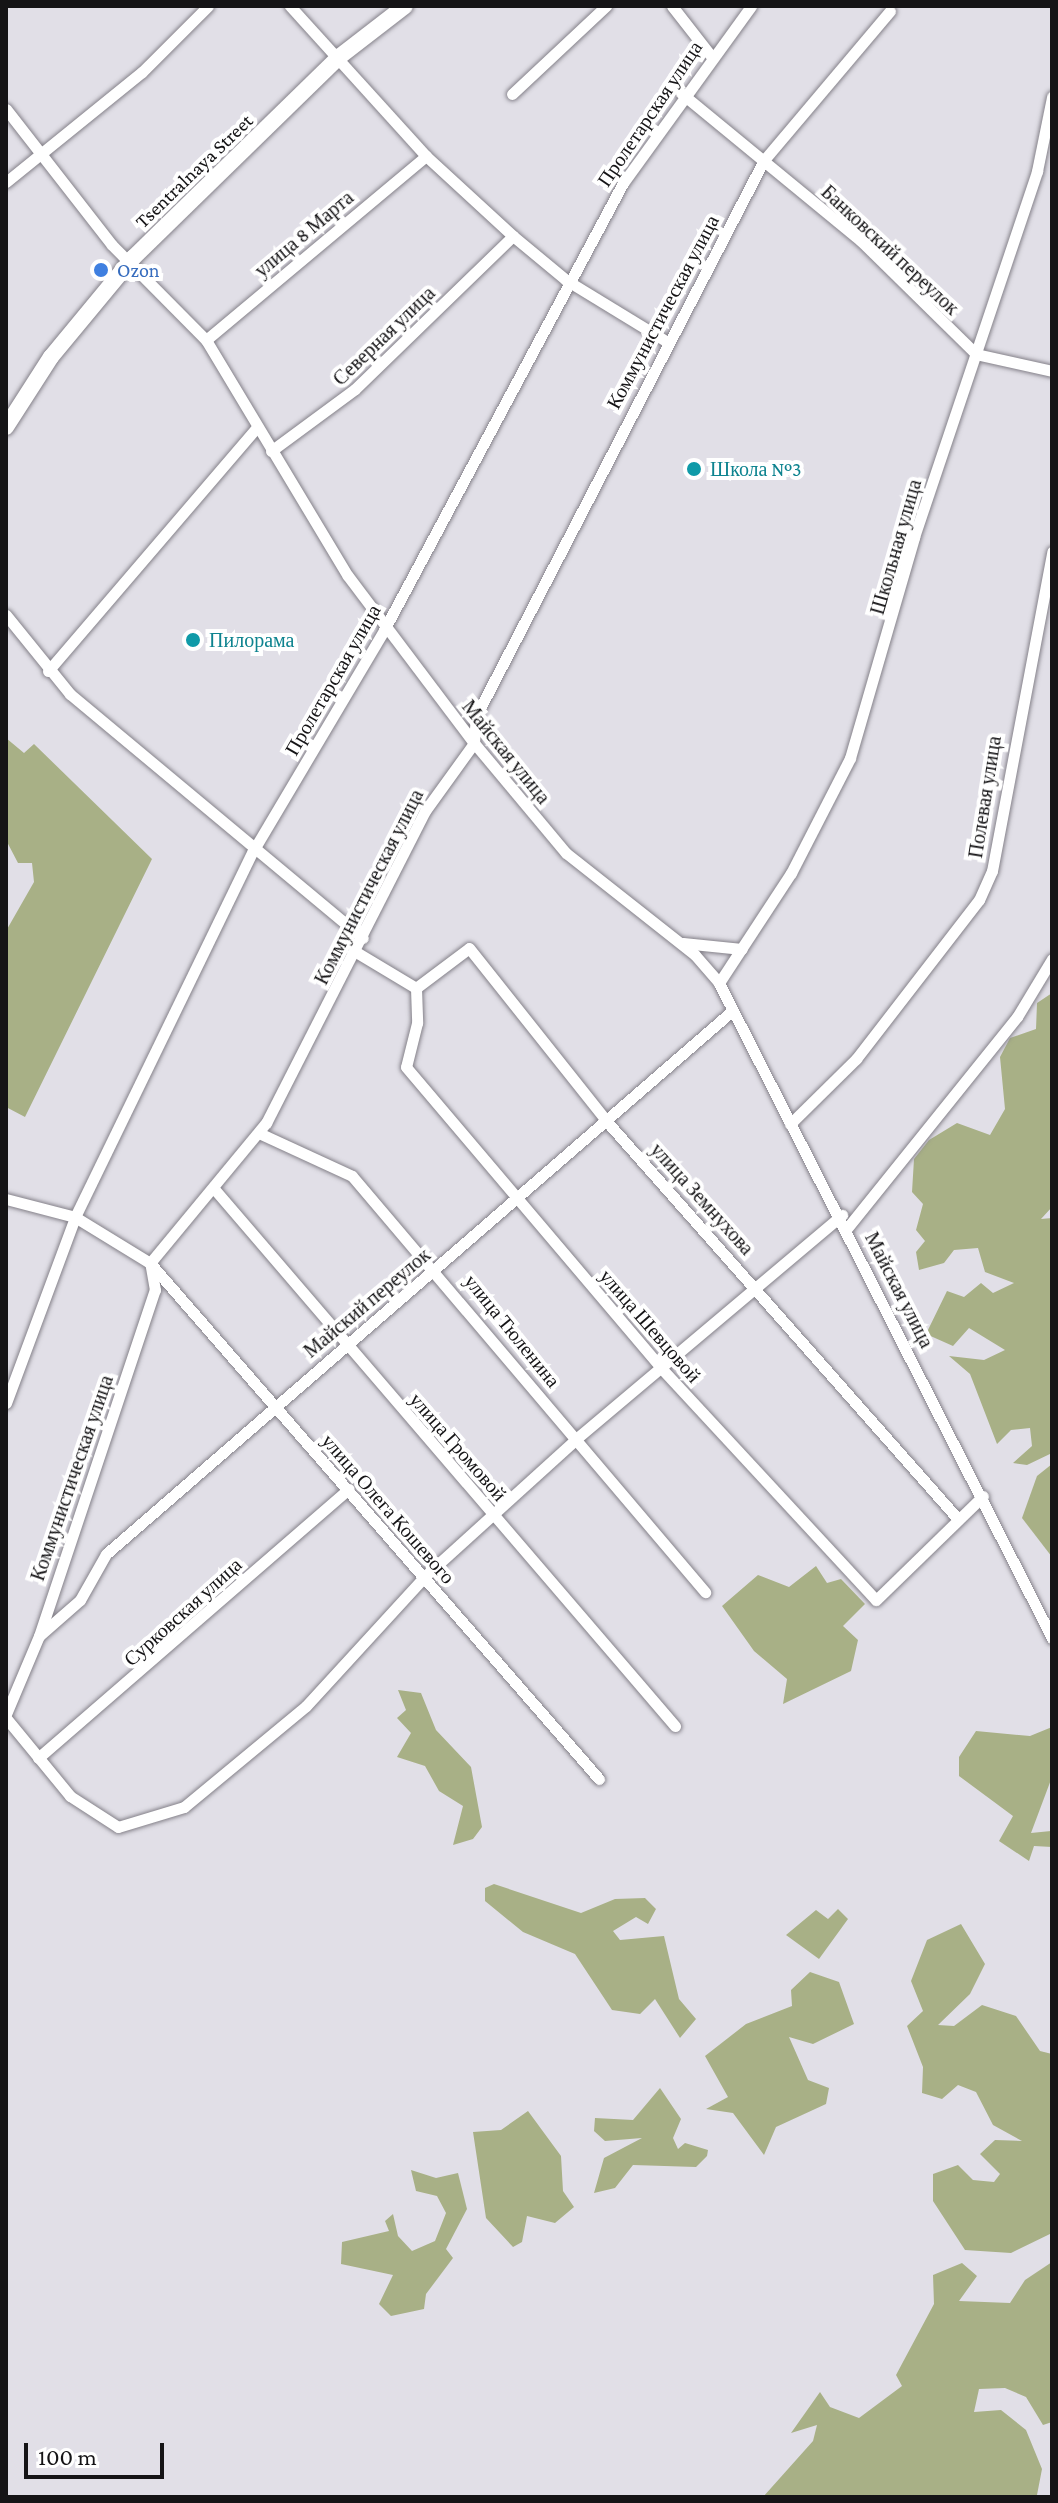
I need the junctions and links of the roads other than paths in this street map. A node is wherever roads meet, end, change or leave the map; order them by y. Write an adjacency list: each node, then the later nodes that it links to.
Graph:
1 (208, 6): 14 (street)
2 (290, 6): 9 (street)
3 (405, 6): 9 (main road, Tsentralnaya Street)
4 (606, 6): 11 (street)
5 (672, 6): 8 (street)
6 (751, 6): 8 (street, Пролетарская улица)
7 (890, 11): 16 (street, Коммунистическая улица)
8 (711, 56): 10 (street, Пролетарская улица)
9 (339, 57): 15 (street); 19 (main road, Tsentralnaya Street)
10 (681, 93): 16 (street, Банковский переулок); 20 (street, Пролетарская улица)
11 (512, 94)
12 (1052, 97): 23 (street, Школьная улица)
13 (6, 109): 14 (street, Майская улица)
14 (38, 155): 17 (street); 19 (street, Майская улица)
15 (426, 156): 18 (street); 21 (street, улица 8 Марта)
16 (764, 160): 22 (street, Коммунистическая улица); 23 (street, Банковский переулок)
17 (6, 182)
18 (513, 236): 20 (street); 27 (street, Северная улица)
19 (133, 258): 21 (street, Майская улица); 25 (main road, Tsentralnaya Street)
20 (566, 280): 22 (street); 31 (street, Пролетарская улица)
21 (206, 340): 26 (street, Майская улица)
22 (666, 341): 33 (street, Коммунистическая улица)
23 (976, 354): 24 (street, Банковский переулок); 37 (street, Школьная улица)
24 (1052, 371)
25 (6, 427)
26 (256, 428): 27 (street, Майская улица); 32 (street)
27 (271, 451): 31 (street, Майская улица)
28 (1052, 552): 29 (street, Полевая улица)
29 (1049, 569): 44 (street, Полевая улица)
30 (6, 615): 32 (street)
31 (384, 630): 33 (street, Майская улица); 34 (street, Пролетарская улица)
32 (48, 671): 34 (street)
33 (474, 743): 35 (street, Коммунистическая улица); 36 (street, Майская улица)
34 (253, 851): 35 (street); 50 (street, Пролетарская улица)
35 (363, 938): 38 (street, Коммунистическая улица)
36 (678, 942): 37 (street); 40 (street, Майская улица)
37 (742, 949): 40 (street, Школьная улица)
38 (356, 952): 41 (street); 45 (street, Коммунистическая улица)
39 (1052, 959): 51 (street)
40 (719, 983): 42 (street, Майская улица)
41 (416, 988): 43 (street, улица Земнухова); 48 (street, улица Шевцовой)
42 (732, 1011): 43 (street, Майский переулок); 44 (street, Майская улица)
43 (609, 1124): 48 (street, Майский переулок); 54 (street, улица Земнухова)
44 (790, 1124): 49 (street, Майская улица)
45 (259, 1133): 46 (street, Коммунистическая улица); 53 (street, улица Тюленина)
46 (216, 1191): 52 (street, Коммунистическая улица); 55 (street, улица Громовой)
47 (6, 1199): 50 (street, улица Олега Кошевого)
48 (518, 1200): 53 (street, Майский переулок); 56 (street, улица Шевцовой)
49 (842, 1215): 51 (street, Майская улица); 54 (street)
50 (75, 1217): 52 (street, улица Олега Кошевого); 57 (street, Пролетарская улица)
51 (848, 1227): 61 (street, Майская улица)
52 (150, 1263): 58 (street, улица Олега Кошевого); 66 (street, Коммунистическая улица)
53 (437, 1268): 55 (street, Майский переулок); 59 (street, улица Тюленина)
54 (760, 1290): 56 (street); 63 (street, улица Земнухова)
55 (345, 1344): 58 (street, Майский переулок); 62 (street, улица Громовой)
56 (663, 1370): 59 (street); 63 (street, улица Шевцовой)
57 (6, 1403)
58 (272, 1407): 60 (street, улица Олега Кошевого); 66 (street, Майский переулок)
59 (576, 1439): 62 (street); 65 (street, улица Тюленина)
60 (349, 1489): 64 (street, улица Олега Кошевого); 70 (street, Сурковская улица)
61 (983, 1496): 63 (street); 67 (street, Майская улица)
62 (493, 1514): 64 (street); 69 (street, улица Громовой)
63 (958, 1519)
64 (424, 1577): 70 (street); 71 (street, улица Олега Кошевого)
65 (705, 1592)
66 (39, 1636): 68 (street, Коммунистическая улица)
67 (1052, 1638)
68 (6, 1716): 70 (street)
69 (675, 1726)
70 (38, 1758)
71 (599, 1779)

